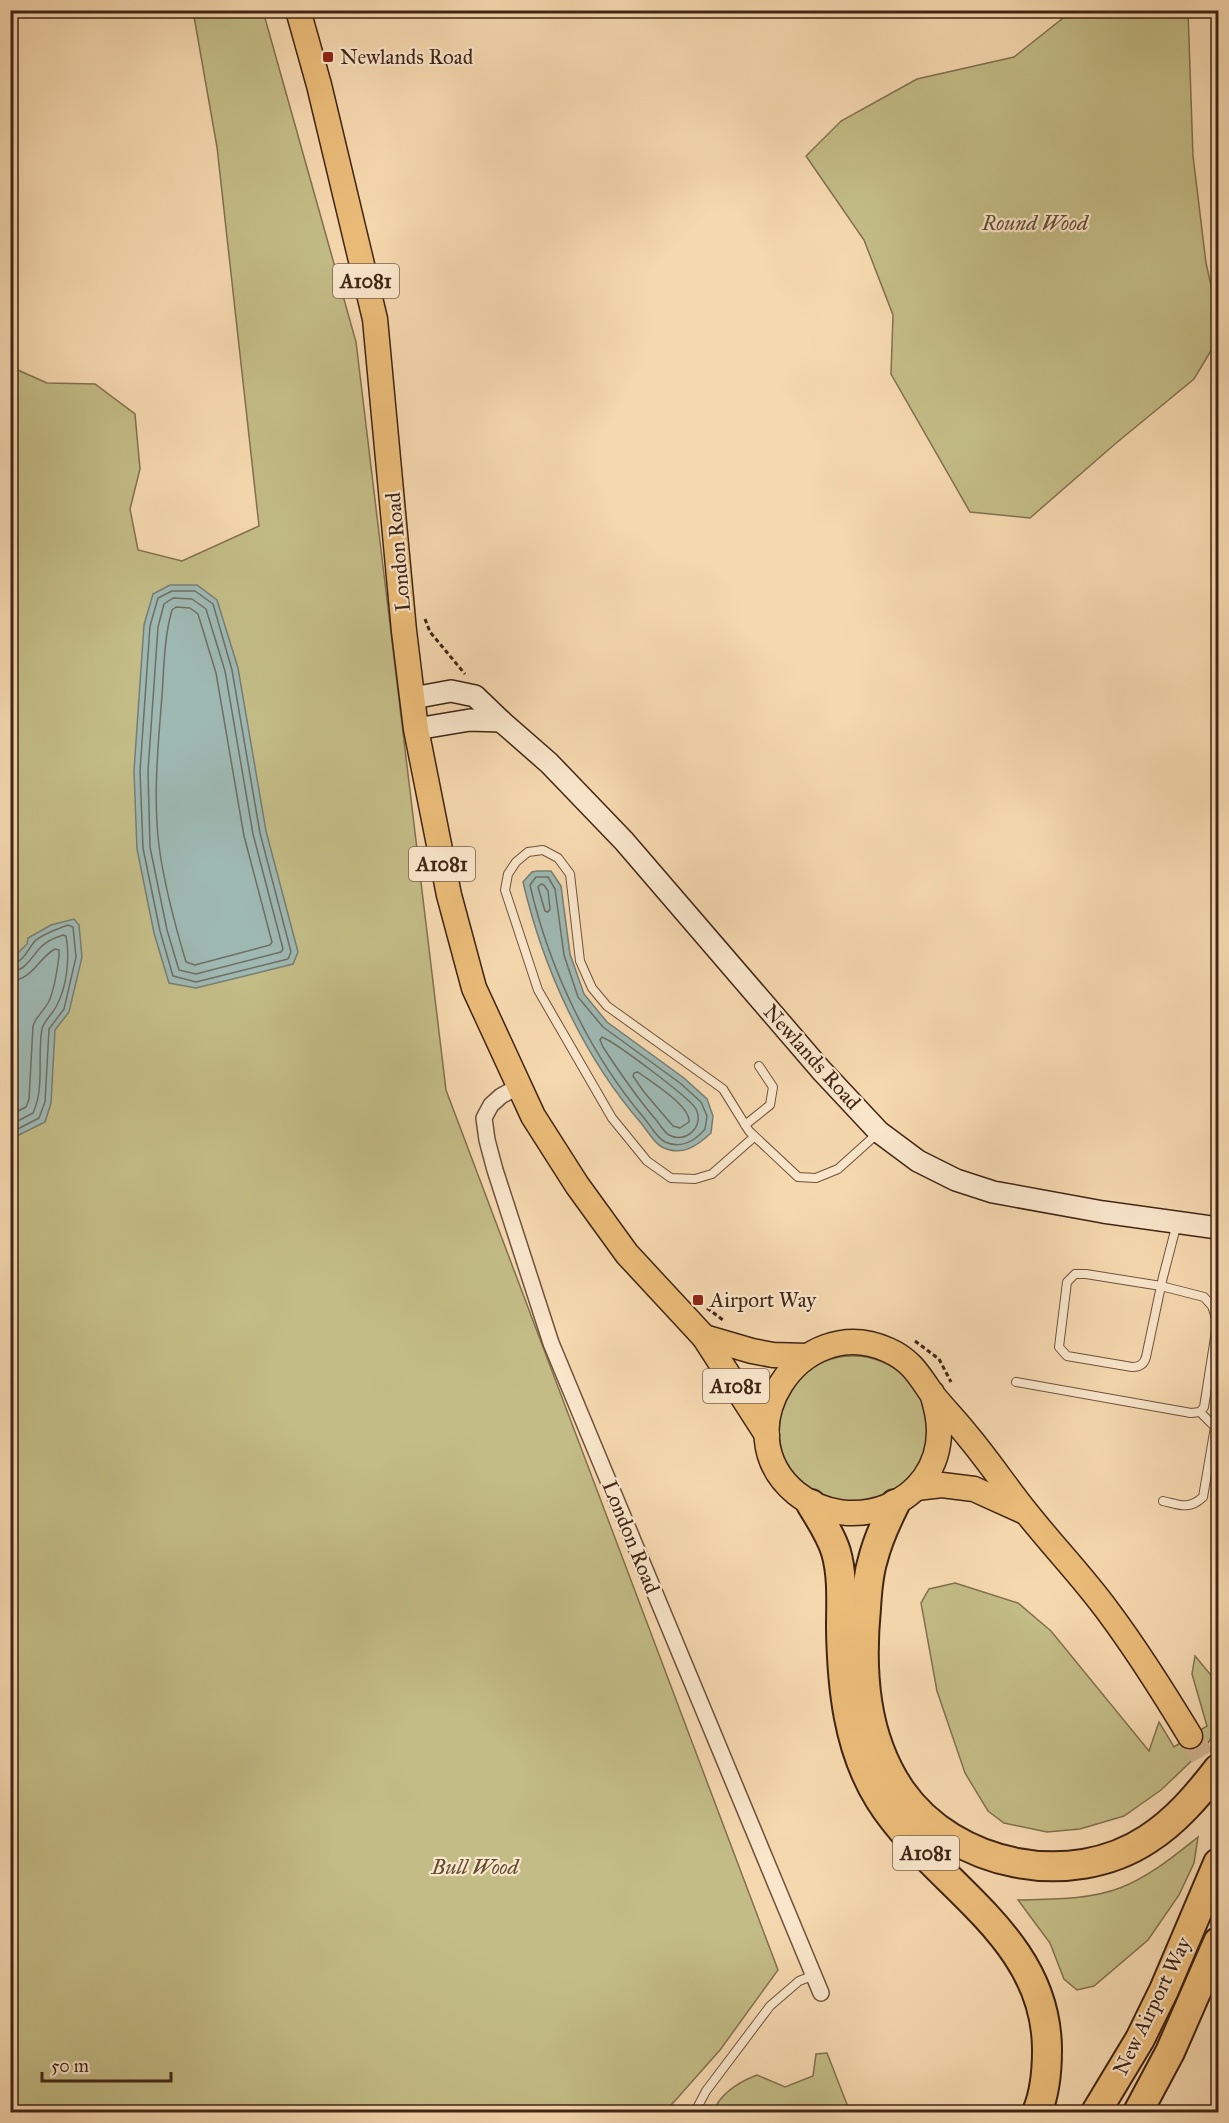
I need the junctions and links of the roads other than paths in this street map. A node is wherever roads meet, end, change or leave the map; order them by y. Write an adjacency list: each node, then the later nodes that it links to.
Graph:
1 (298, 10): 2 (main road, London Road / A1081)
2 (413, 698): 3 (street, Newlands Road); 4 (main road, London Road / A1081)
3 (501, 721): 4 (street); 8 (street, Newlands Road)
4 (416, 729): 6 (main road, London Road / A1081)
5 (759, 1066): 7 (lane)
6 (519, 1086): 13 (main road, London Road / A1081); 27 (street, London Road)
7 (745, 1125): 9 (lane); 9 (lane)
8 (879, 1132): 9 (lane); 10 (street, Newlands Road)
9 (754, 1137)
10 (1178, 1222): 11 (street, Newlands Road); 12 (lane)
11 (1218, 1227)
12 (1161, 1286): 12 (lane); 17 (lane)
13 (704, 1337): 14 (main road, A1081); 18 (main road, London Road / A1081)
14 (807, 1356): 16 (main road); 18 (main road)
15 (1016, 1382): 17 (lane)
16 (932, 1393): 19 (main road); 22 (main road)
17 (1200, 1412): 20 (lane)
18 (767, 1435): 21 (main road)
19 (905, 1496): 21 (main road); 22 (main road); 24 (highway, A1081)
20 (1162, 1501)
21 (811, 1504): 30 (highway, A1081)
22 (1026, 1512): 23 (main road)
23 (1190, 1736)
24 (1218, 1769)
25 (1218, 1863): 31 (highway, New Airport Way)
26 (1218, 1942): 32 (highway, New Airport Way)
27 (812, 1976): 28 (street, London Road); 29 (lane)
28 (821, 1993)
29 (698, 2112)
30 (1037, 2112)
31 (1096, 2112)
32 (1138, 2112)

